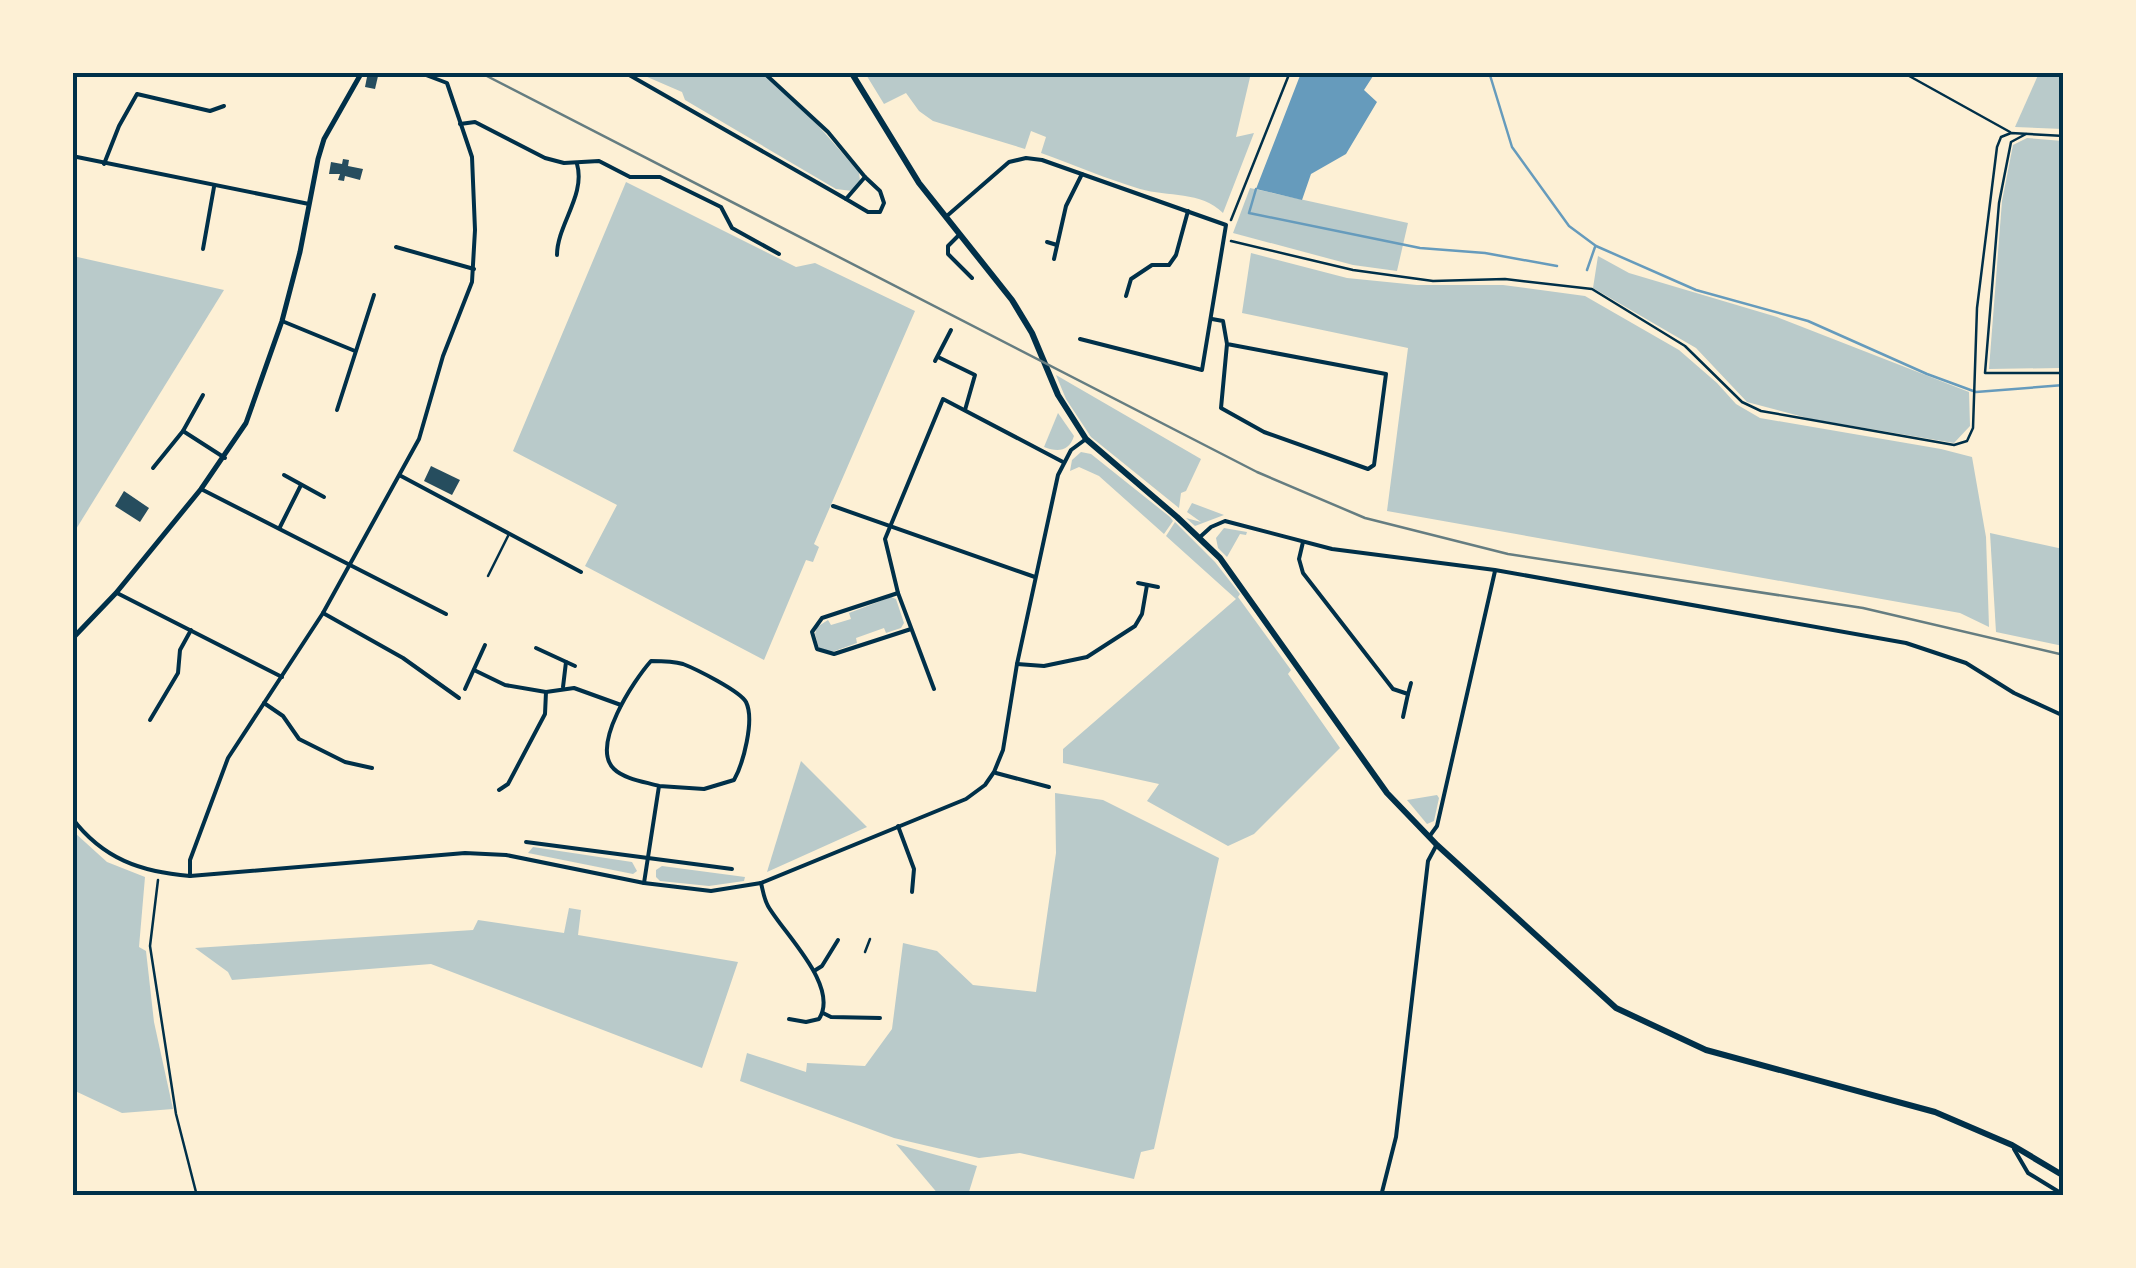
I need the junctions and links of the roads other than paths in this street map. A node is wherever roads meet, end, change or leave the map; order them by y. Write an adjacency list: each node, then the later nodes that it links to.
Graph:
1 (362, 72): 15 (street)
2 (418, 72): 7 (street)
3 (624, 72): 14 (street)
4 (763, 72): 12 (street)
5 (851, 72): 17 (main road)
6 (224, 106): 9 (street)
7 (460, 124): 10 (street); 28 (street)
8 (72, 156): 9 (street)
9 (104, 164): 13 (street)
10 (577, 164): 24 (street); 26 (street)
11 (1082, 174): 16 (street); 17 (street); 21 (street)
12 (865, 177): 14 (street); 14 (street)
13 (214, 187): 15 (street); 23 (street)
14 (846, 199)
15 (308, 204): 33 (street)
16 (1188, 211): 30 (street); 32 (street)
17 (944, 218): 18 (main road)
18 (958, 236): 29 (street); 42 (main road)
19 (775, 242): 24 (street)
20 (1047, 242): 21 (street)
21 (1057, 244): 27 (street)
22 (396, 247): 28 (street)
23 (203, 248)
24 (772, 250): 25 (street)
25 (780, 254)
26 (557, 256)
27 (1054, 259)
28 (474, 269): 47 (street)
29 (972, 278)
30 (1126, 296)
31 (379, 304): 37 (street)
32 (1212, 319): 35 (street); 36 (street)
33 (282, 321): 37 (street); 43 (street)
34 (952, 330): 40 (street)
35 (1080, 339)
36 (1227, 344): 36 (street)
37 (355, 351): 39 (street)
38 (203, 395): 41 (street)
39 (336, 406)
40 (966, 410): 44 (street); 53 (street)
41 (183, 431): 43 (street); 45 (street)
42 (1086, 439): 44 (street); 55 (main road)
43 (225, 458): 49 (street)
44 (1063, 462): 61 (street)
45 (153, 468)
46 (284, 475): 48 (street)
47 (401, 476): 54 (street); 57 (street)
48 (301, 486): 50 (street); 52 (street)
49 (201, 489): 52 (street); 65 (street)
50 (324, 496)
51 (833, 506): 53 (street)
52 (280, 527): 57 (street)
53 (890, 527): 61 (street); 66 (street)
54 (508, 534): 59 (street); 60 (lane)
55 (1200, 538): 56 (street); 98 (main road)
56 (1303, 542): 58 (street); 84 (street)
57 (351, 564): 67 (street); 68 (street)
58 (1495, 570): 88 (street); 98 (street)
59 (581, 572)
60 (488, 576)
61 (1035, 577): 75 (street)
62 (1138, 583): 63 (street)
63 (1147, 585): 64 (street); 75 (street)
64 (1158, 587)
65 (116, 592): 70 (street); 71 (street)
66 (898, 593): 69 (street); 69 (street)
67 (323, 613): 78 (street); 85 (street)
68 (446, 614)
69 (911, 629): 82 (street)
70 (190, 630): 78 (street); 90 (street)
71 (72, 639)
72 (485, 645): 77 (street)
73 (536, 648): 74 (street)
74 (566, 662): 76 (street); 80 (street)
75 (1016, 664): 92 (street)
76 (575, 666)
77 (474, 670): 81 (street); 83 (street)
78 (282, 678): 86 (street)
79 (1410, 683): 84 (street)
80 (563, 687): 83 (street); 87 (street)
81 (464, 689)
82 (934, 690)
83 (546, 692): 95 (street)
84 (1408, 694): 89 (street)
85 (460, 698)
86 (264, 703): 91 (street); 103 (street)
87 (620, 705): 93 (street); 93 (street)
88 (2064, 716)
89 (1403, 718)
90 (150, 720)
91 (372, 768)
92 (994, 772): 94 (street); 97 (street)
93 (659, 786): 101 (street)
94 (1049, 787)
95 (498, 790)
96 (72, 818): 103 (street)
97 (898, 826): 105 (street); 106 (street)
98 (1429, 837): 100 (main road)
99 (526, 842): 101 (street)
100 (1437, 845): 114 (main road); 116 (street)
101 (649, 858): 102 (street); 104 (street)
102 (732, 869)
103 (190, 876): 104 (street)
104 (644, 883): 105 (street)
105 (760, 883): 110 (street)
106 (912, 892)
107 (870, 939): 109 (lane)
108 (838, 940): 110 (street)
109 (865, 952)
110 (814, 971): 111 (street)
111 (823, 1013): 112 (street); 113 (street)
112 (880, 1018)
113 (789, 1019)
114 (2012, 1146): 115 (main road); 117 (street)
115 (2064, 1176)
116 (1381, 1196)
117 (2064, 1196)

